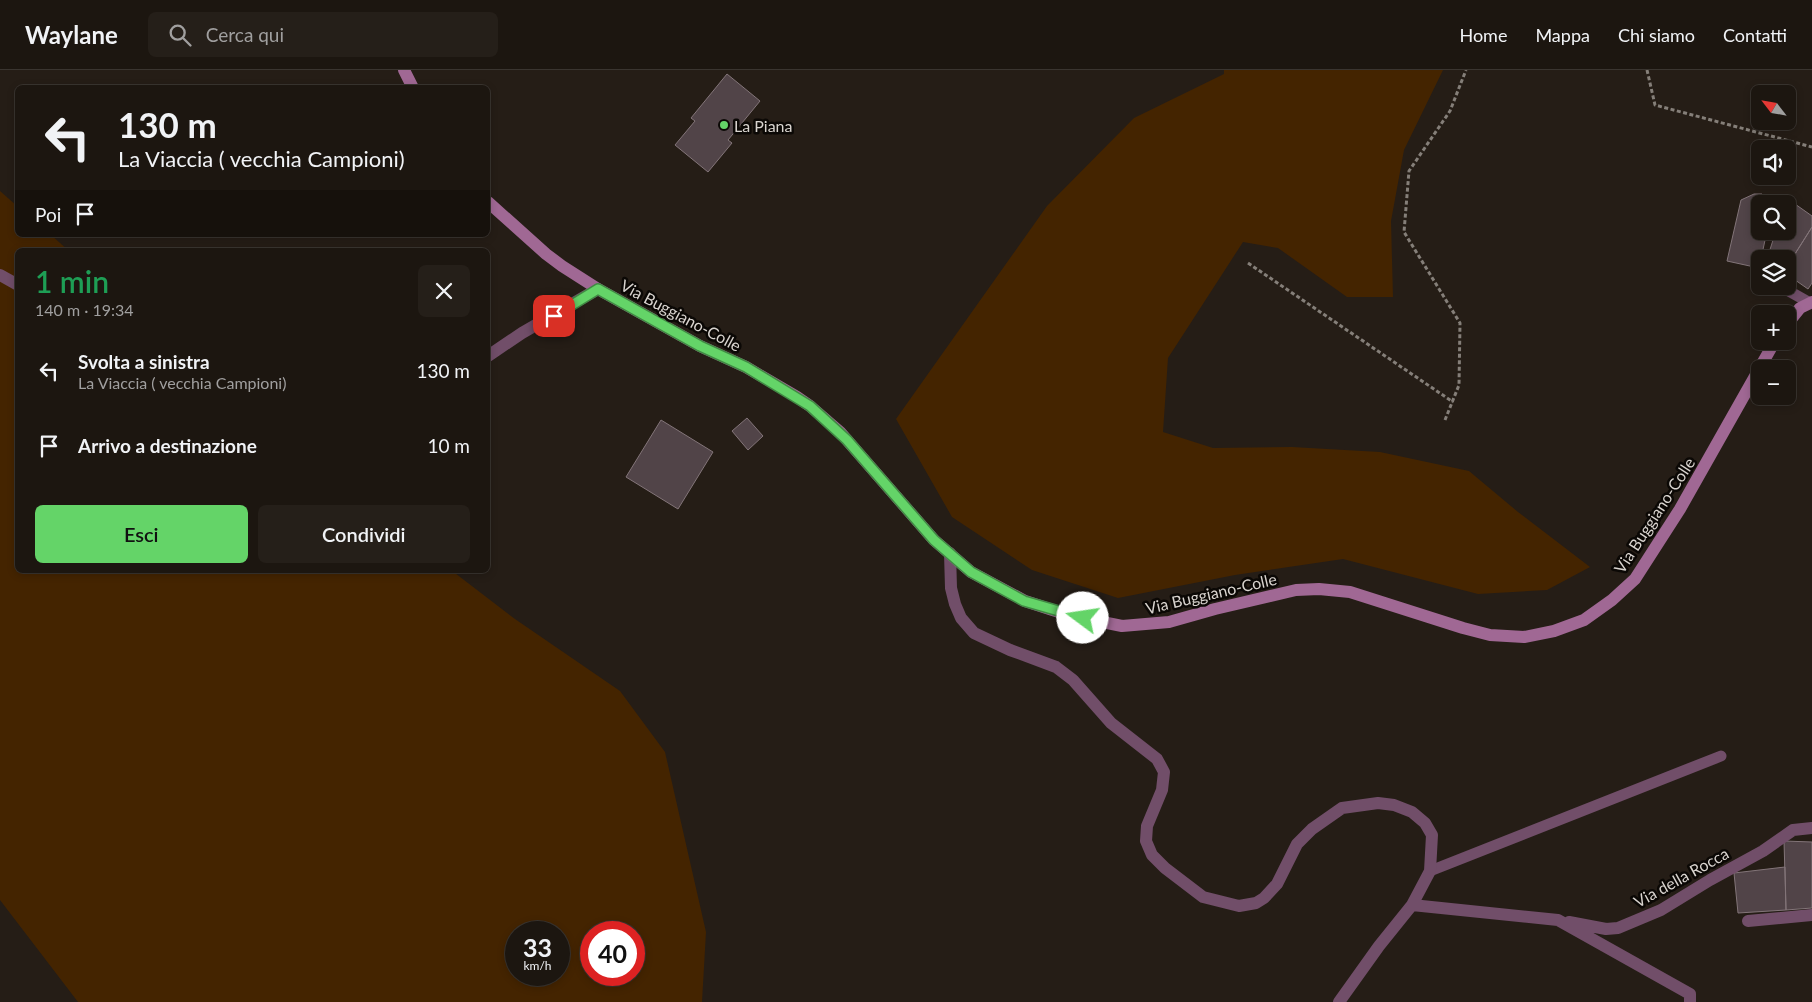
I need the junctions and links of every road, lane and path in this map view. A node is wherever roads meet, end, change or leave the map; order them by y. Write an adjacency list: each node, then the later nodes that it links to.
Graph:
1 (404, 70): 4 (street)
2 (1466, 70): 16 (path)
3 (1647, 70): 5 (path)
4 (412, 85)
5 (1812, 147)
6 (490, 204): 10 (street, Via Buggiano-Colle)
7 (1248, 263): 16 (path)
8 (0, 275): 9 (street)
9 (15, 283)
10 (598, 289): 15 (street); 18 (street, Via Buggiano-Colle)
11 (1796, 295): 12 (lane)
12 (1811, 303): 13 (street)
13 (1796, 313)
14 (1770, 350): 18 (street, Via Buggiano-Colle)
15 (490, 355)
16 (1452, 402): 17 (path)
17 (1445, 420)
18 (950, 553): 21 (street)
19 (1721, 756): 21 (lane)
20 (1812, 828): 24 (street, Via della Rocca)
21 (1430, 871): 22 (street)
22 (1412, 905): 24 (street, Via della Rocca); 26 (street)
23 (1812, 915): 25 (street)
24 (1558, 920): 27 (street, Via della Rocca)
25 (1748, 921)
26 (1339, 1002)
27 (1690, 1002)

